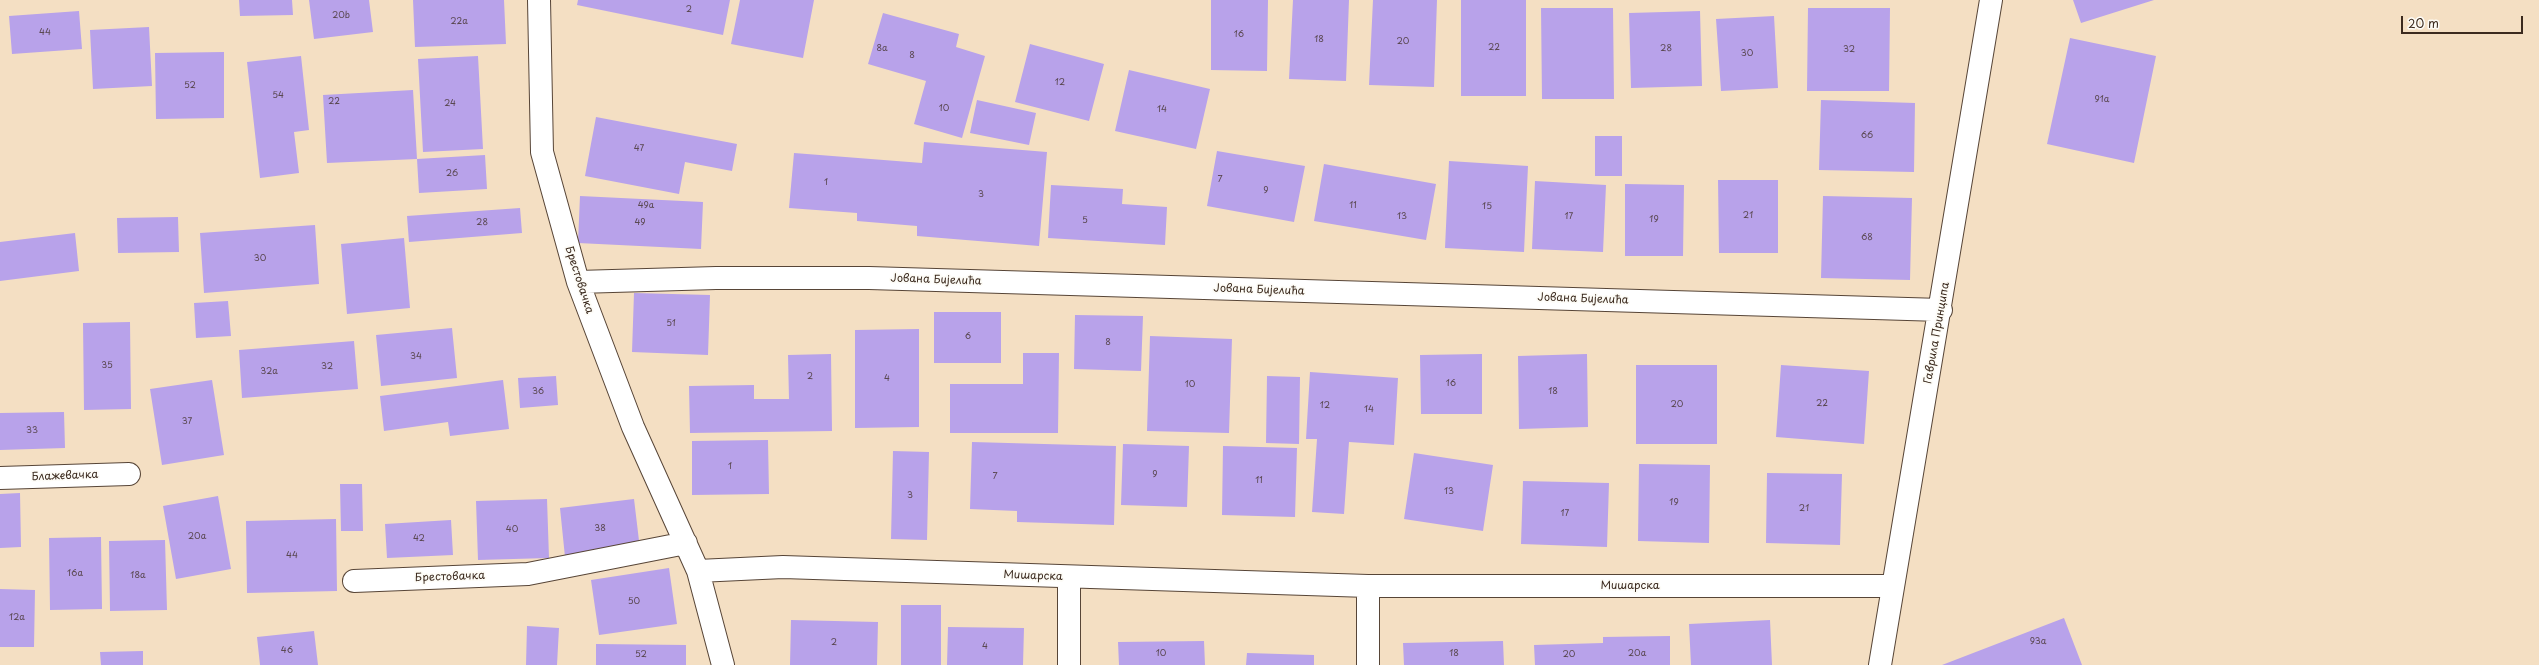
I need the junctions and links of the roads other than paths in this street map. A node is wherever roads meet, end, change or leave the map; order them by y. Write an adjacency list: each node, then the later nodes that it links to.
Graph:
1 (539, 0): 3 (street, Брестовачка)
2 (1991, 0): 4 (street, Гаврила Принципа)
3 (578, 282): 4 (street, Јована Бијелића); 7 (street, Брестовачка)
4 (1941, 310): 12 (street, Гаврила Принципа)
5 (129, 474): 6 (street, Блажевачка)
6 (0, 478)
7 (686, 544): 8 (street, Брестовачка); 10 (street, Брестовачка)
8 (698, 571): 9 (street, Мишарска); 13 (street, Брестовачка)
9 (1069, 577): 11 (street, Мишарска); 14 (street)
10 (354, 581)
11 (1368, 586): 12 (street, Мишарска); 15 (street)
12 (1892, 586): 16 (street, Гаврила Принципа)
13 (723, 665)
14 (1069, 665)
15 (1368, 665)
16 (1880, 665)

